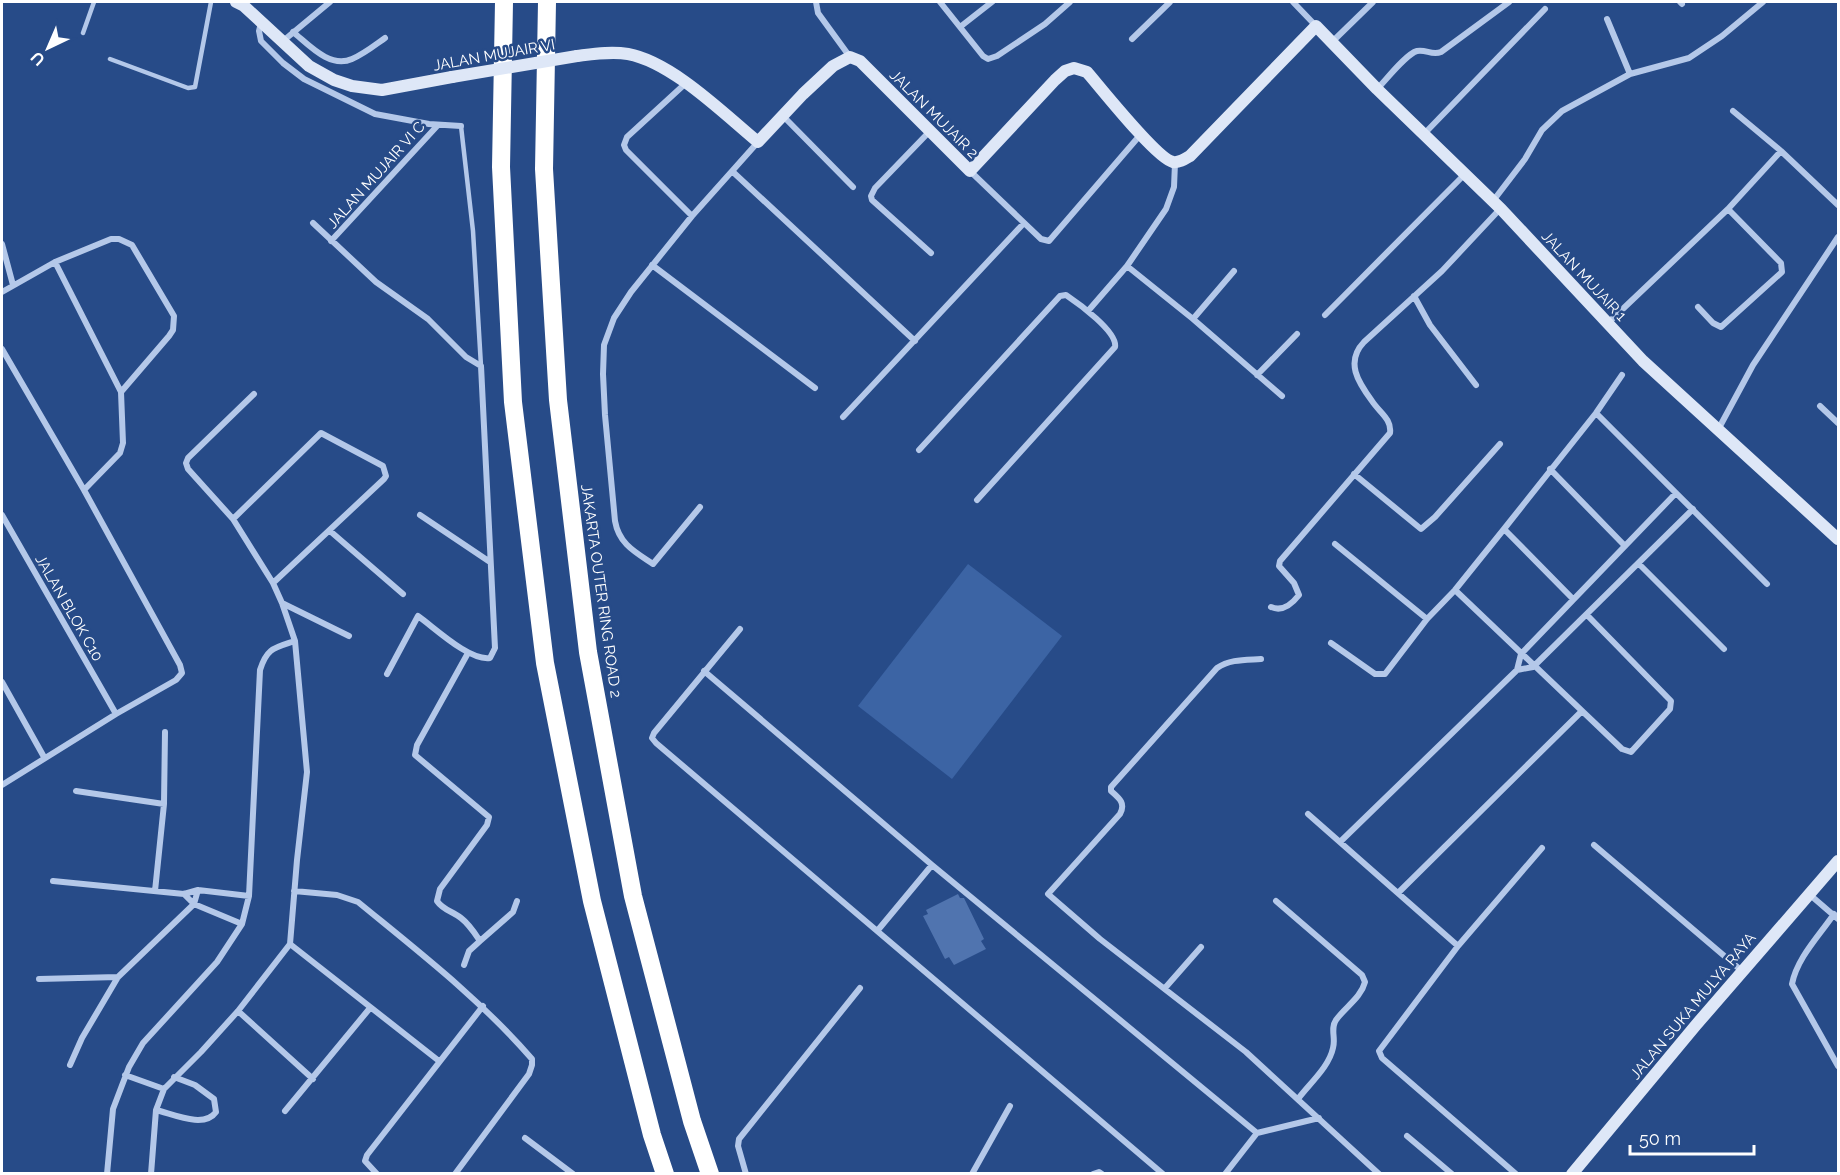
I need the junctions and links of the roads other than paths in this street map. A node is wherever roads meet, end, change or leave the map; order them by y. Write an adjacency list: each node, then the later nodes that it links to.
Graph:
1 (94, 2): 22 (lane)
2 (212, 2): 28 (lane)
3 (330, 2): 21 (street)
4 (504, 2): 185 (highway)
5 (547, 2): 186 (highway, JAKARTA OUTER RING ROAD 2)
6 (816, 2): 27 (street)
7 (940, 2): 20 (street)
8 (992, 2): 20 (street)
9 (1070, 2): 20 (street)
10 (1170, 2): 24 (street)
11 (1293, 2): 19 (street)
12 (1373, 2): 26 (street)
13 (1509, 2): 31 (street)
14 (1763, 2): 29 (street)
15 (240, 4): 18 (street, JALAN MUJAIR VI)
16 (1545, 9): 38 (street)
17 (1607, 19): 29 (street)
18 (261, 22): 25 (street, JALAN MUJAIR VI); 34 (street)
19 (1316, 26): 26 (street, JALAN MUJAIR 1); 41 (street)
20 (960, 27)
21 (293, 32): 23 (street); 25 (street)
22 (83, 33)
23 (385, 38)
24 (1132, 39)
25 (283, 41): 30 (street, JALAN MUJAIR VI, bridge)
26 (1331, 43): 31 (street, JALAN MUJAIR 1)
27 (850, 57): 33 (street); 36 (street, JALAN MUJAIR 2)
28 (110, 58)
29 (1630, 74): 46 (street)
30 (687, 83): 39 (street, JALAN MUJAIR VI); 49 (street)
31 (1377, 89): 38 (street, JALAN MUJAIR 1)
32 (1733, 111): 40 (street)
33 (782, 115): 39 (street); 45 (street)
34 (438, 124): 35 (street); 53 (street, JALAN MUJAIR VI C)
35 (461, 126): 71 (lane)
36 (930, 131): 42 (street, JALAN MUJAIR 2); 55 (street)
37 (1141, 134): 41 (street, JALAN MUJAIR 2); 42 (street, JALAN MUJAIR 2); 51 (street)
38 (1424, 134): 44 (street, JALAN MUJAIR 1)
39 (758, 142): 43 (street)
40 (1780, 151): 47 (street); 48 (street)
41 (1175, 162): 58 (street)
42 (970, 171): 51 (street)
43 (733, 172): 49 (street); 69 (street)
44 (1465, 174): 46 (street, JALAN MUJAIR 1); 65 (street)
45 (853, 187)
46 (1497, 205): 62 (street); 67 (street, JALAN MUJAIR 1)
47 (1839, 205)
48 (1728, 209): 63 (street); 67 (street)
49 (692, 216): 57 (street)
50 (313, 223): 53 (street)
51 (1024, 223): 69 (street)
52 (1839, 237): 83 (street)
53 (332, 241): 71 (street)
54 (2, 244): 60 (street)
55 (931, 253)
56 (55, 262): 60 (street); 76 (street); 76 (street)
57 (652, 265): 75 (street); 91 (street)
58 (1127, 266): 64 (street); 66 (street)
59 (1234, 271): 66 (street)
60 (14, 285): 61 (street)
61 (2, 292)
62 (1414, 296): 74 (street); 87 (street)
63 (1698, 307)
64 (1089, 311): 85 (street); 90 (street)
65 (1325, 315)
66 (1194, 320): 72 (street)
67 (1608, 323): 83 (street, JALAN MUJAIR 1)
68 (1297, 334): 72 (street)
69 (915, 341): 81 (street)
70 (2, 349): 88 (street)
71 (481, 366): 101 (street)
72 (1257, 375): 78 (street)
73 (1622, 375): 80 (street)
74 (1476, 385)
75 (814, 388)
76 (121, 392): 88 (street)
77 (254, 394): 95 (street)
78 (1282, 396)
79 (1820, 406): 82 (street)
80 (1596, 413): 86 (street); 89 (street)
81 (843, 417)
82 (1839, 423)
83 (1719, 428): 98 (street, JALAN MUJAIR 1)
84 (1500, 444): 87 (street)
85 (919, 450)
86 (1550, 469): 96 (street); 100 (street)
87 (1354, 474): 109 (street)
88 (84, 490): 126 (street)
89 (1676, 493): 92 (street); 100 (street)
90 (977, 500)
91 (700, 507)
92 (1693, 509): 102 (street); 104 (street)
93 (2, 515): 126 (street, JALAN BLOK C10)
94 (420, 515): 101 (street)
95 (233, 519): 97 (street); 103 (street)
96 (1504, 529): 105 (street); 107 (street)
97 (330, 531): 103 (street); 106 (street)
98 (1839, 539)
99 (1335, 544): 111 (street)
100 (1625, 546): 107 (street)
101 (490, 562): 117 (street)
102 (1639, 564): 110 (street); 116 (street)
103 (273, 583): 108 (street)
104 (1767, 584)
105 (1455, 590): 111 (street); 118 (street)
106 (403, 594)
107 (1572, 599): 118 (street)
108 (282, 603): 113 (street); 114 (street)
109 (1271, 606)
110 (1587, 615): 120 (street); 125 (street)
111 (1427, 619): 115 (street)
112 (740, 629): 122 (street)
113 (349, 636)
114 (295, 641): 141 (street); 145 (street)
115 (1331, 643)
116 (1724, 649)
117 (468, 653): 123 (street); 152 (street)
118 (1521, 654): 120 (street); 121 (street)
119 (1261, 659): 161 (street)
120 (1533, 667): 121 (street); 125 (street)
121 (1517, 670): 133 (street)
122 (704, 671): 137 (street); 151 (street)
123 (387, 674)
124 (2, 682): 128 (street)
125 (1582, 711): 142 (street)
126 (116, 714): 128 (street)
127 (165, 732): 131 (street)
128 (44, 758): 129 (street)
129 (2, 785)
130 (76, 791): 131 (street)
131 (164, 804): 140 (street)
132 (1308, 814): 133 (street)
133 (1340, 842): 142 (street)
134 (1594, 845): 157 (street)
135 (1542, 848): 154 (street)
136 (1839, 861): 144 (street, JALAN SUKA MULYA RAYA)
137 (932, 865): 151 (street); 177 (street)
138 (53, 881): 140 (street)
139 (198, 890): 143 (street); 145 (street); 148 (street)
140 (155, 891): 143 (street)
141 (294, 891): 153 (street); 162 (street)
142 (1398, 893): 154 (street)
143 (184, 894): 148 (street)
144 (1809, 894): 149 (street); 157 (street, JALAN SUKA MULYA RAYA)
145 (249, 896): 150 (street)
146 (517, 901): 152 (street)
147 (1276, 902): 172 (street)
148 (194, 904): 150 (street); 158 (street)
149 (1836, 917): 167 (street)
150 (242, 924): 168 (street)
151 (878, 930): 191 (street)
152 (480, 941): 156 (street)
153 (290, 944): 163 (street); 164 (street)
154 (1458, 946): 195 (street)
155 (1202, 947): 161 (street)
156 (464, 965)
157 (1742, 971): 196 (street, JALAN SUKA MULYA RAYA)
158 (118, 977): 159 (street); 166 (street)
159 (39, 979)
160 (860, 988): 187 (street)
161 (1165, 988): 172 (street)
162 (483, 1006): 165 (street); 183 (street)
163 (370, 1008): 165 (street); 170 (street)
164 (238, 1011): 169 (street); 170 (street)
165 (439, 1061): 182 (street)
166 (70, 1065)
167 (1839, 1066)
168 (125, 1075): 171 (street); 180 (street)
169 (174, 1077): 171 (street); 174 (street)
170 (313, 1079): 175 (street)
171 (164, 1089): 174 (street)
172 (1298, 1099): 176 (street)
173 (1010, 1106): 188 (street)
174 (156, 1110): 181 (street)
175 (285, 1111)
176 (1319, 1118): 177 (street); 193 (street)
177 (1257, 1133): 192 (street)
178 (1407, 1136): 194 (street)
179 (525, 1138): 184 (street)
180 (107, 1173)
181 (151, 1173)
182 (377, 1173)
183 (455, 1173)
184 (573, 1173)
185 (664, 1173)
186 (710, 1173)
187 (746, 1173)
188 (972, 1173)
189 (1093, 1173): 190 (street)
190 (1102, 1173)
191 (1162, 1173)
192 (1225, 1173)
193 (1379, 1173)
194 (1452, 1173)
195 (1516, 1173)
196 (1572, 1173)

